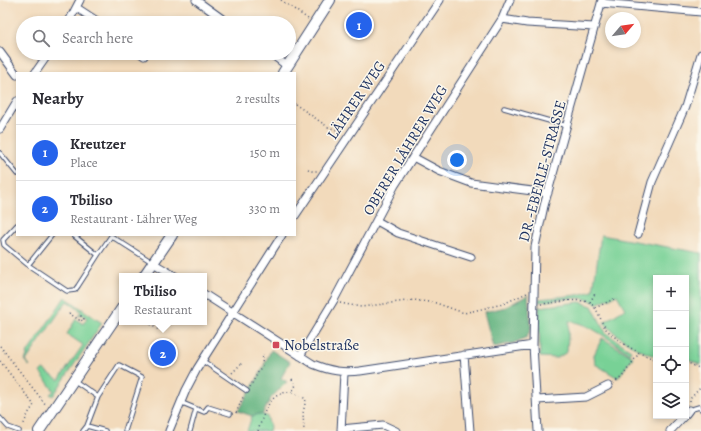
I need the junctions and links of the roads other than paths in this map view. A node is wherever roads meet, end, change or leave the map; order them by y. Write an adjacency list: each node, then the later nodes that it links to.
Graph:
1 (80, 0): 7 (street)
2 (196, 0): 11 (street)
3 (330, 0): 15 (main road)
4 (440, 0): 31 (street, LÄHRER WEG)
5 (510, 0): 12 (street, OBERER LÄHRER WEG)
6 (602, 2): 8 (street); 13 (street, DR.-EBERLE-STRASSE)
7 (77, 8): 9 (street); 10 (street)
8 (701, 12)
9 (72, 16)
10 (89, 16)
11 (218, 16)
12 (502, 19): 13 (street); 28 (street, OBERER LÄHRER WEG)
13 (594, 27): 25 (street, DR.-EBERLE-STRASSE)
14 (0, 52): 22 (street)
15 (296, 53)
16 (701, 54): 34 (street)
17 (44, 60): 21 (street)
18 (276, 60): 20 (street)
19 (292, 60): 20 (main road)
20 (285, 70)
21 (36, 72)
22 (16, 74)
23 (16, 103): 26 (street)
24 (504, 108): 25 (lane)
25 (568, 126): 30 (street, DR.-EBERLE-STRASSE)
26 (0, 129)
27 (0, 153): 29 (lane)
28 (413, 157): 30 (street); 32 (street, OBERER LÄHRER WEG)
29 (16, 173)
30 (548, 193): 48 (street, DR.-EBERLE-STRASSE)
31 (296, 214)
32 (377, 220): 40 (street); 50 (street, OBERER LÄHRER WEG)
33 (16, 226): 42 (lane)
34 (638, 234)
35 (51, 236): 42 (lane)
36 (74, 236): 39 (lane)
37 (171, 236): 41 (main road)
38 (281, 236): 47 (street)
39 (98, 255): 41 (lane); 42 (lane)
40 (471, 257)
41 (153, 263): 43 (main road); 44 (street)
42 (28, 265)
43 (146, 273)
44 (170, 273)
45 (207, 296): 47 (street)
46 (119, 312): 53 (main road)
47 (232, 312): 50 (street); 51 (street)
48 (533, 345): 49 (street); 57 (street, DR.-EBERLE-STRASSE)
49 (464, 355): 52 (street); 75 (street)
50 (300, 356): 52 (street)
51 (202, 361): 55 (lane); 58 (street)
52 (344, 373): 66 (street)
53 (73, 380): 56 (lane); 68 (main road)
54 (608, 386): 57 (street)
55 (247, 391)
56 (98, 397): 65 (lane); 71 (lane)
57 (537, 400): 76 (street, DR.-EBERLE-STRASSE)
58 (180, 402): 59 (lane); 72 (street)
59 (196, 409): 62 (lane); 73 (lane)
60 (701, 409): 61 (lane)
61 (689, 412)
62 (230, 414)
63 (0, 418): 67 (lane)
64 (681, 419): 77 (street)
65 (87, 426): 69 (lane); 70 (lane)
66 (341, 430): 74 (street)
67 (19, 431)
68 (39, 431)
69 (83, 431)
70 (105, 431)
71 (125, 431)
72 (170, 431)
73 (190, 431)
74 (396, 431)
75 (470, 431)
76 (538, 431)
77 (670, 431)

